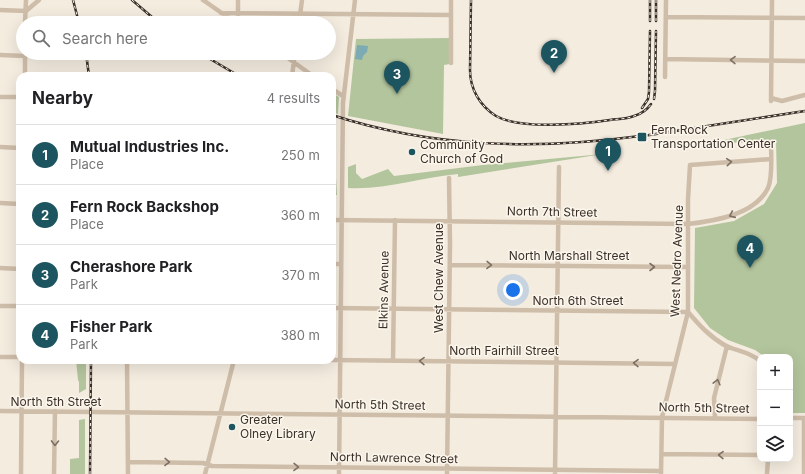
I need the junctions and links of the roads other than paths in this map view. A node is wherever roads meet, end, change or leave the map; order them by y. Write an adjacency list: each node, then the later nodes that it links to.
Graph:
1 (26, 0): 11 (street)
2 (39, 0): 11 (street)
3 (203, 0): 13 (street)
4 (238, 0): 12 (street)
5 (302, 0): 14 (street)
6 (355, 0): 15 (street)
7 (451, 0): 16 (street)
8 (666, 0): 21 (street)
9 (772, 0): 22 (street)
10 (0, 10): 11 (street)
11 (26, 11): 17 (street)
12 (238, 12): 13 (street); 14 (street); 19 (street)
13 (221, 13): 18 (street)
14 (300, 13): 15 (street); 20 (street)
15 (354, 13): 16 (street); 39 (street)
16 (451, 15): 32 (street)
17 (26, 16)
18 (226, 16)
19 (238, 16)
20 (300, 16)
21 (666, 17): 22 (street); 26 (street)
22 (772, 18): 23 (street); 29 (street)
23 (805, 18)
24 (16, 54): 25 (street)
25 (0, 55)
26 (665, 59): 29 (street, one-way to 26); 36 (street)
27 (25, 60): 33 (street)
28 (291, 60): 31 (street)
29 (772, 60): 30 (street); 38 (street)
30 (805, 61)
31 (294, 62): 34 (street); 35 (street)
32 (451, 63)
33 (25, 72)
34 (293, 72)
35 (308, 72)
36 (665, 77)
37 (336, 92): 39 (street)
38 (805, 95)
39 (343, 96): 51 (street)
40 (0, 97): 41 (street)
41 (16, 97)
42 (771, 142): 45 (street)
43 (0, 147): 44 (street)
44 (16, 148)
45 (771, 159): 55 (street, North 7th Street, one-way to 55); 55 (street, West Nedro Avenue, one-way to 45)
46 (559, 167): 54 (street)
47 (449, 178): 53 (street, West Chew Avenue)
48 (0, 203): 49 (street)
49 (16, 204)
50 (336, 220): 51 (street, North 7th Street)
51 (342, 220): 52 (street, North 7th Street); 57 (street)
52 (395, 220): 53 (street, North 7th Street); 67 (street, Elkins Avenue)
53 (450, 220): 54 (street, North 7th Street); 58 (street, West Chew Avenue)
54 (557, 222): 55 (street, North 7th Street); 59 (street)
55 (688, 224): 60 (street, West Nedro Avenue)
56 (336, 264): 57 (street)
57 (341, 264): 66 (street)
58 (450, 265): 59 (street, North Marshall Street, one-way to 59); 68 (street, West Chew Avenue)
59 (557, 266): 60 (street, North Marshall Street, one-way to 60); 69 (street)
60 (688, 267): 70 (street, West Nedro Avenue)
61 (0, 268): 62 (street)
62 (16, 269)
63 (0, 306): 64 (street)
64 (16, 306)
65 (336, 308): 66 (street, North 6th Street)
66 (341, 308): 67 (street, North 6th Street); 75 (street)
67 (394, 309): 68 (street, North 6th Street); 77 (street, Elkins Avenue)
68 (449, 310): 69 (street, North 6th Street); 78 (street, West Chew Avenue)
69 (557, 312): 70 (street, North 6th Street); 79 (street)
70 (688, 312): 71 (street); 83 (street, West Nedro Avenue)
71 (727, 346): 74 (street); 93 (street, one-way to 71)
72 (0, 357): 73 (street)
73 (16, 357)
74 (757, 358)
75 (340, 359): 76 (street, North Fairhill Street); 77 (street, North Fairhill Street); 89 (street)
76 (336, 360)
77 (393, 360): 78 (street, North Fairhill Street, one-way to 77)
78 (449, 361): 79 (street, North Fairhill Street); 90 (street, West Chew Avenue)
79 (556, 362): 83 (street, North Fairhill Street, one-way to 79); 91 (street)
80 (22, 364): 85 (street)
81 (127, 364): 87 (street)
82 (233, 364): 88 (street)
83 (675, 364): 92 (street, West Nedro Avenue)
84 (0, 411): 85 (street, North 5th Street)
85 (22, 411): 86 (street, North 5th Street); 106 (street)
86 (55, 411): 87 (street, North 5th Street); 107 (street, one-way to 107)
87 (128, 412): 88 (street, North 5th Street); 99 (street)
88 (221, 413): 89 (street, North 5th Street); 101 (street)
89 (340, 414): 90 (street, North 5th Street); 102 (street)
90 (448, 416): 91 (street, North 5th Street); 103 (street, West Chew Avenue)
91 (555, 416): 92 (street, North 5th Street); 104 (street)
92 (662, 417): 93 (street, North 5th Street); 97 (street, West Nedro Avenue)
93 (715, 418): 96 (street, North 5th Street)
94 (793, 418): 95 (street)
95 (805, 418): 113 (street)
96 (757, 419)
97 (662, 454): 98 (street, one-way to 97); 105 (street, West Nedro Avenue)
98 (757, 455)
99 (128, 462): 101 (street, North Lawrence Street, one-way to 101); 108 (street)
100 (768, 462): 112 (street)
101 (208, 464): 102 (street, North Lawrence Street, one-way to 102); 109 (street)
102 (339, 467): 103 (street, North Lawrence Street); 110 (street)
103 (447, 468): 104 (street, North Lawrence Street); 111 (street, West Chew Avenue)
104 (555, 472): 105 (street, North Lawrence Street)
105 (662, 472)
106 (21, 474)
107 (54, 474)
108 (128, 474)
109 (205, 474)
110 (339, 474)
111 (447, 474)
112 (767, 474)
113 (804, 474)

